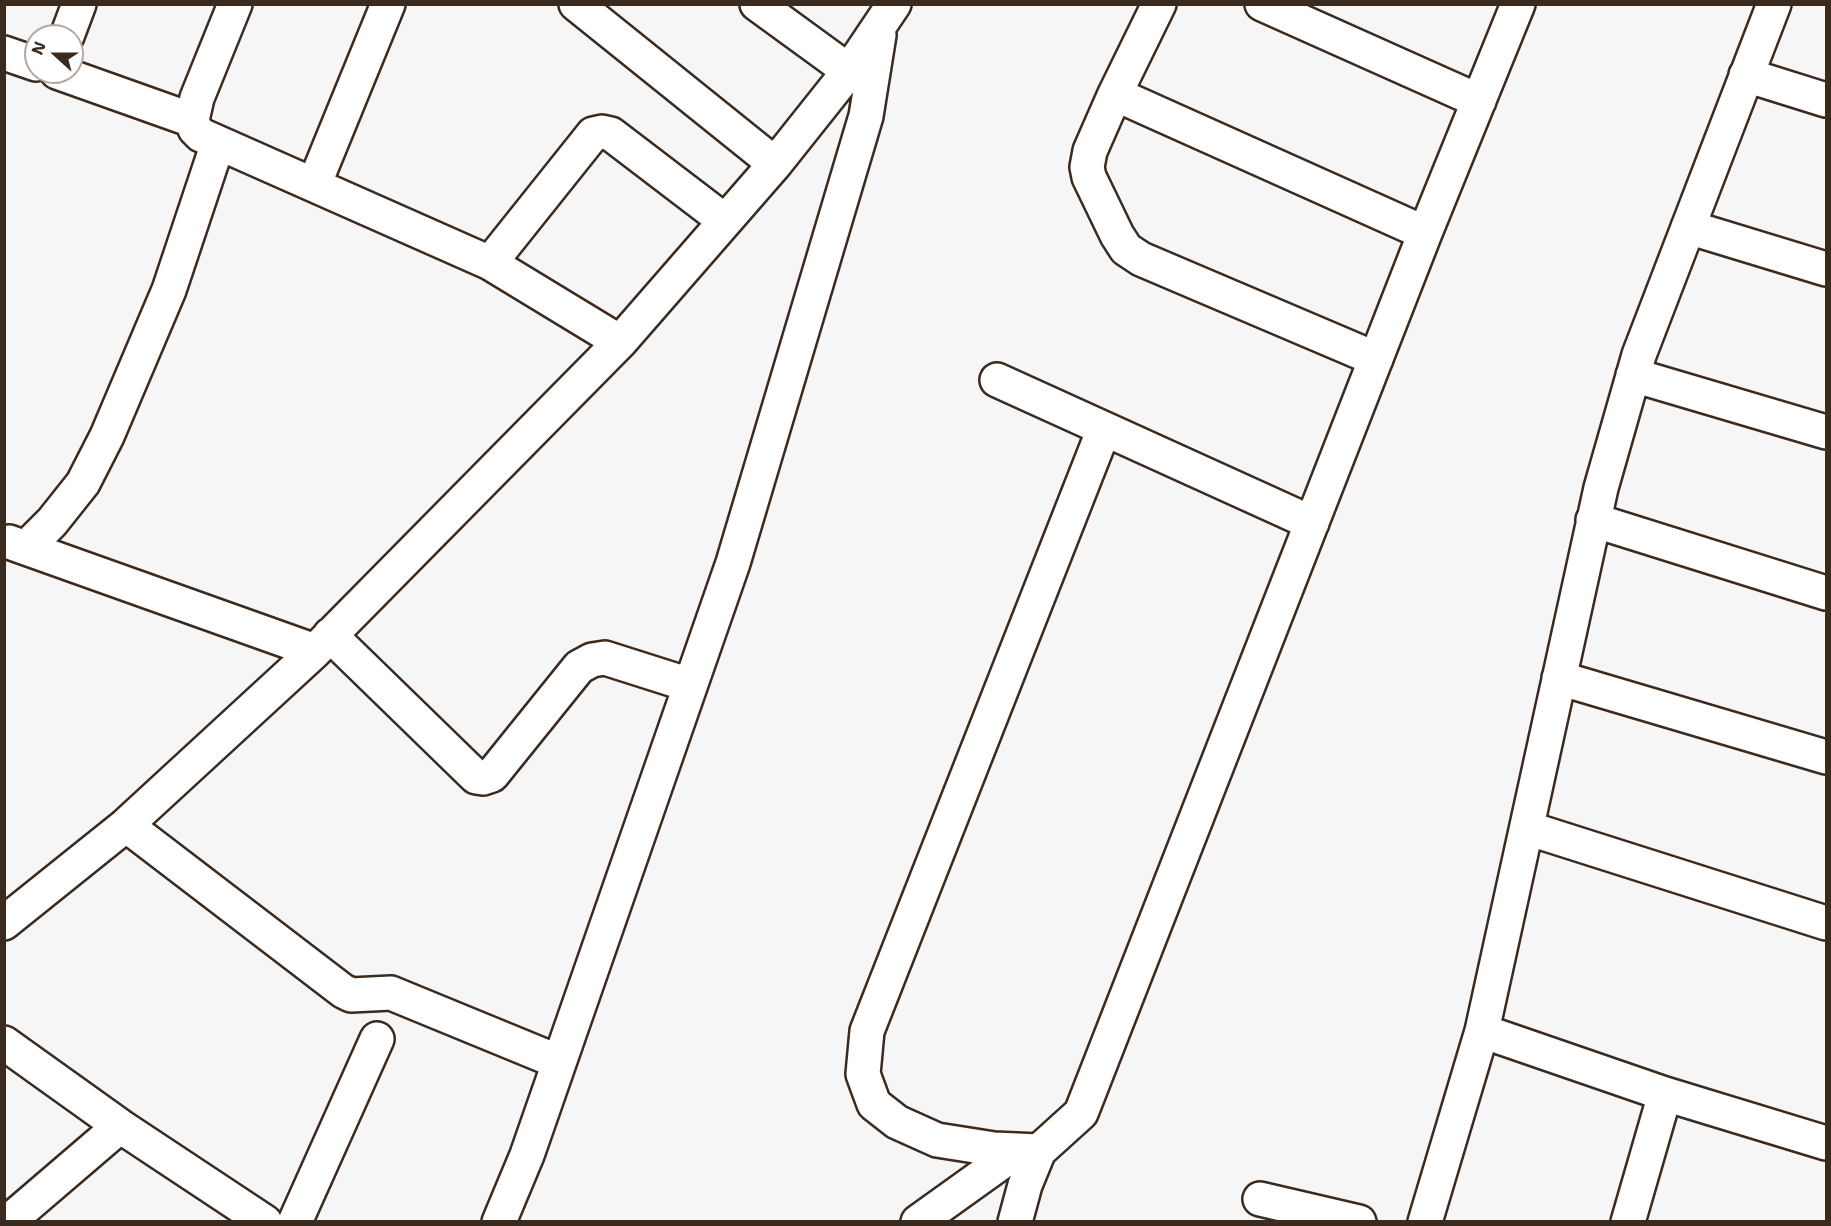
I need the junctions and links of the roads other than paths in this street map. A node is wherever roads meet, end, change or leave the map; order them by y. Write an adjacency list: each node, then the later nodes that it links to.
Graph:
1 (79, 4): 11 (street)
2 (235, 4): 20 (street)
3 (388, 4): 23 (street)
4 (576, 4): 22 (street)
5 (758, 4): 14 (street)
6 (1159, 4): 17 (street)
7 (1262, 4): 19 (street)
8 (1518, 4): 19 (street)
9 (1774, 4): 15 (street)
10 (887, 14): 14 (street); 41 (street)
11 (72, 24)
12 (4, 53): 13 (street)
13 (24, 60)
14 (849, 71): 22 (street)
15 (1746, 75): 18 (street); 25 (street)
16 (84, 82): 20 (street)
17 (1115, 94): 26 (street); 30 (street)
18 (1827, 100)
19 (1479, 101): 26 (street)
20 (192, 120): 21 (street)
21 (218, 143): 23 (street); 37 (street)
22 (775, 164): 24 (street)
23 (314, 185): 27 (street)
24 (725, 221): 27 (street); 29 (street)
25 (1688, 227): 28 (street); 31 (street)
26 (1425, 233): 30 (street)
27 (490, 263): 29 (street)
28 (1827, 269)
29 (620, 342): 39 (street)
30 (1376, 358): 36 (street)
31 (1633, 375): 34 (street); 35 (street)
32 (997, 380): 33 (street)
33 (1104, 429): 36 (street); 54 (street)
34 (1827, 432)
35 (1593, 520): 38 (street); 40 (street)
36 (1312, 523): 54 (street)
37 (11, 544): 39 (street)
38 (1827, 593)
39 (322, 643): 41 (street); 43 (street)
40 (1559, 678): 42 (street); 44 (street)
41 (690, 685): 50 (street)
42 (1827, 757)
43 (126, 825): 46 (street); 50 (street)
44 (1527, 828): 45 (street); 47 (street)
45 (1827, 923)
46 (4, 924)
47 (1482, 1031): 51 (street); 63 (street)
48 (377, 1039): 58 (street)
49 (4, 1043): 52 (street)
50 (559, 1062): 59 (street)
51 (1665, 1094): 53 (street); 64 (street)
52 (120, 1126): 56 (street); 57 (street)
53 (1827, 1143)
54 (1028, 1151): 60 (street); 61 (street)
55 (1260, 1199): 62 (street)
56 (8, 1221)
57 (265, 1221)
58 (295, 1221)
59 (499, 1221)
60 (918, 1221)
61 (1015, 1221)
62 (1359, 1221)
63 (1425, 1221)
64 (1628, 1221)

